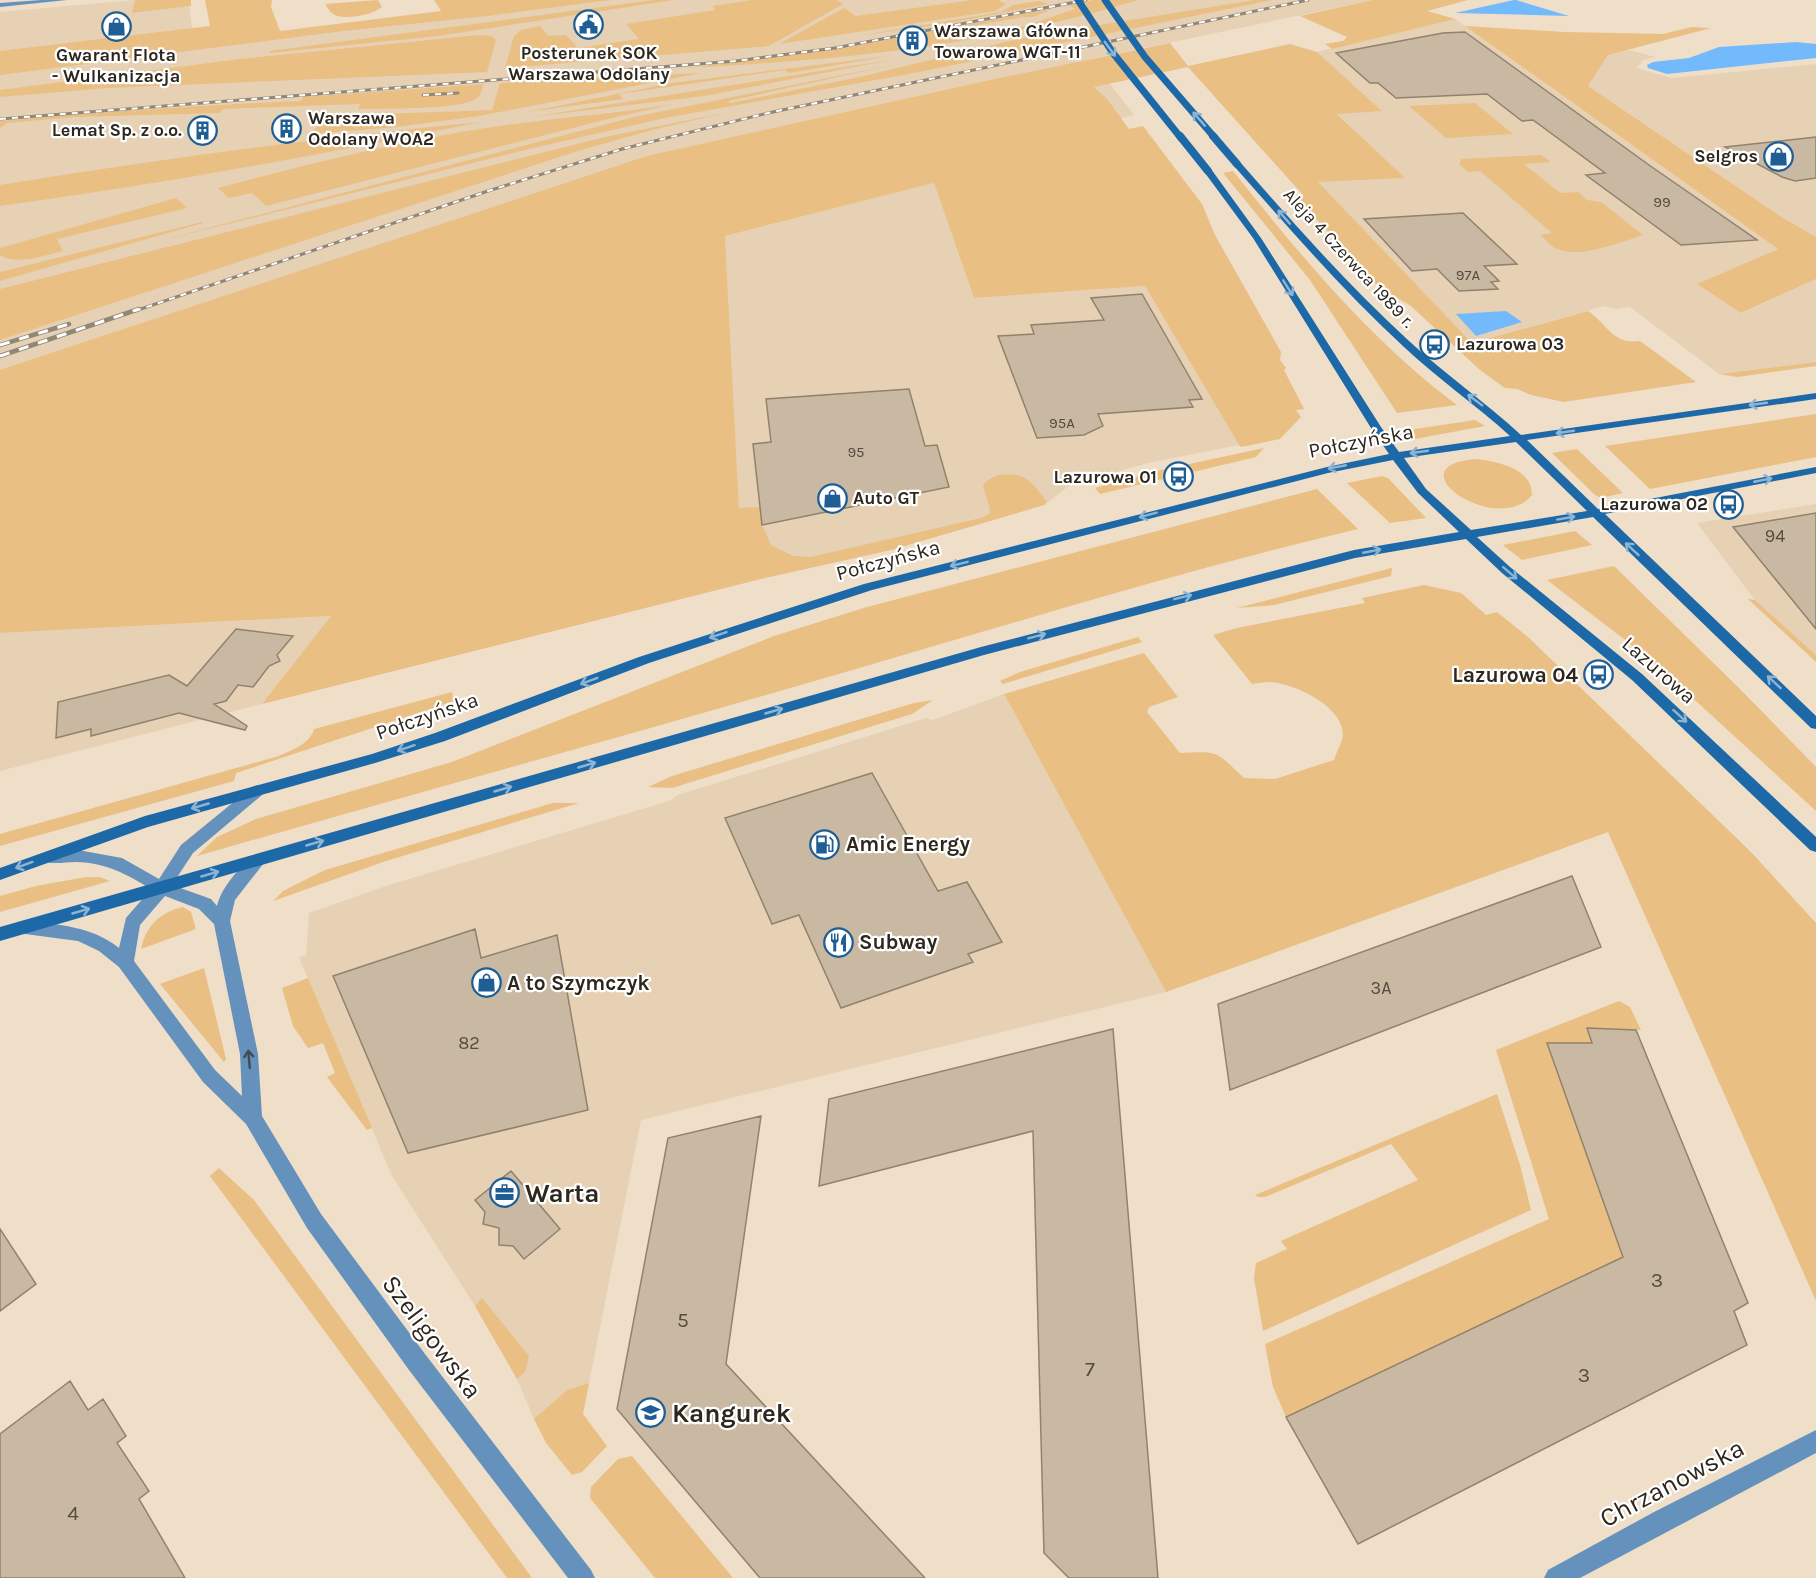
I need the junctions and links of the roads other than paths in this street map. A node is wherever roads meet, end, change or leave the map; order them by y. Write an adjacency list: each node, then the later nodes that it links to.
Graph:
1 (64, 0): 4 (street)
2 (1078, 0): 8 (main road, one-way to 8, bridge)
3 (1105, 0): 7 (main road, Aleja 4 Czerwca 1989 r., one-way to 3, bridge)
4 (28, 2): 5 (street)
5 (0, 5)
6 (1816, 396): 7 (main road, Połczyńska, one-way to 7)
7 (1519, 439): 8 (main road, Połczyńska, one-way to 8); 10 (main road, Aleja 4 Czerwca 1989 r.)
8 (1394, 456): 11 (main road); 13 (main road, Połczyńska, one-way to 13)
9 (1816, 470): 10 (main road, one-way to 9)
10 (1594, 513): 11 (main road, one-way to 10); 12 (main road, one-way to 10)
11 (1467, 534): 14 (main road, Lazurowa, one-way to 14); 16 (main road, one-way to 11)
12 (1816, 723)
13 (257, 791): 15 (main road, Połczyńska, one-way to 15); 18 (street)
14 (1816, 846)
15 (48, 857): 17 (main road, Połczyńska, one-way to 17); 18 (street)
16 (259, 860): 18 (main road, one-way to 16); 19 (street, Szeligowska)
17 (0, 874)
18 (162, 888): 19 (street); 20 (main road, one-way to 18); 22 (street)
19 (222, 921): 23 (street, Szeligowska, one-way to 19)
20 (25, 927): 21 (main road); 22 (street, Szeligowska)
21 (0, 934)
22 (125, 962): 23 (street, Szeligowska)
23 (253, 1118): 25 (street, Szeligowska)
24 (1816, 1441): 26 (street, Chrzanowska)
25 (583, 1578)
26 (1556, 1578)

